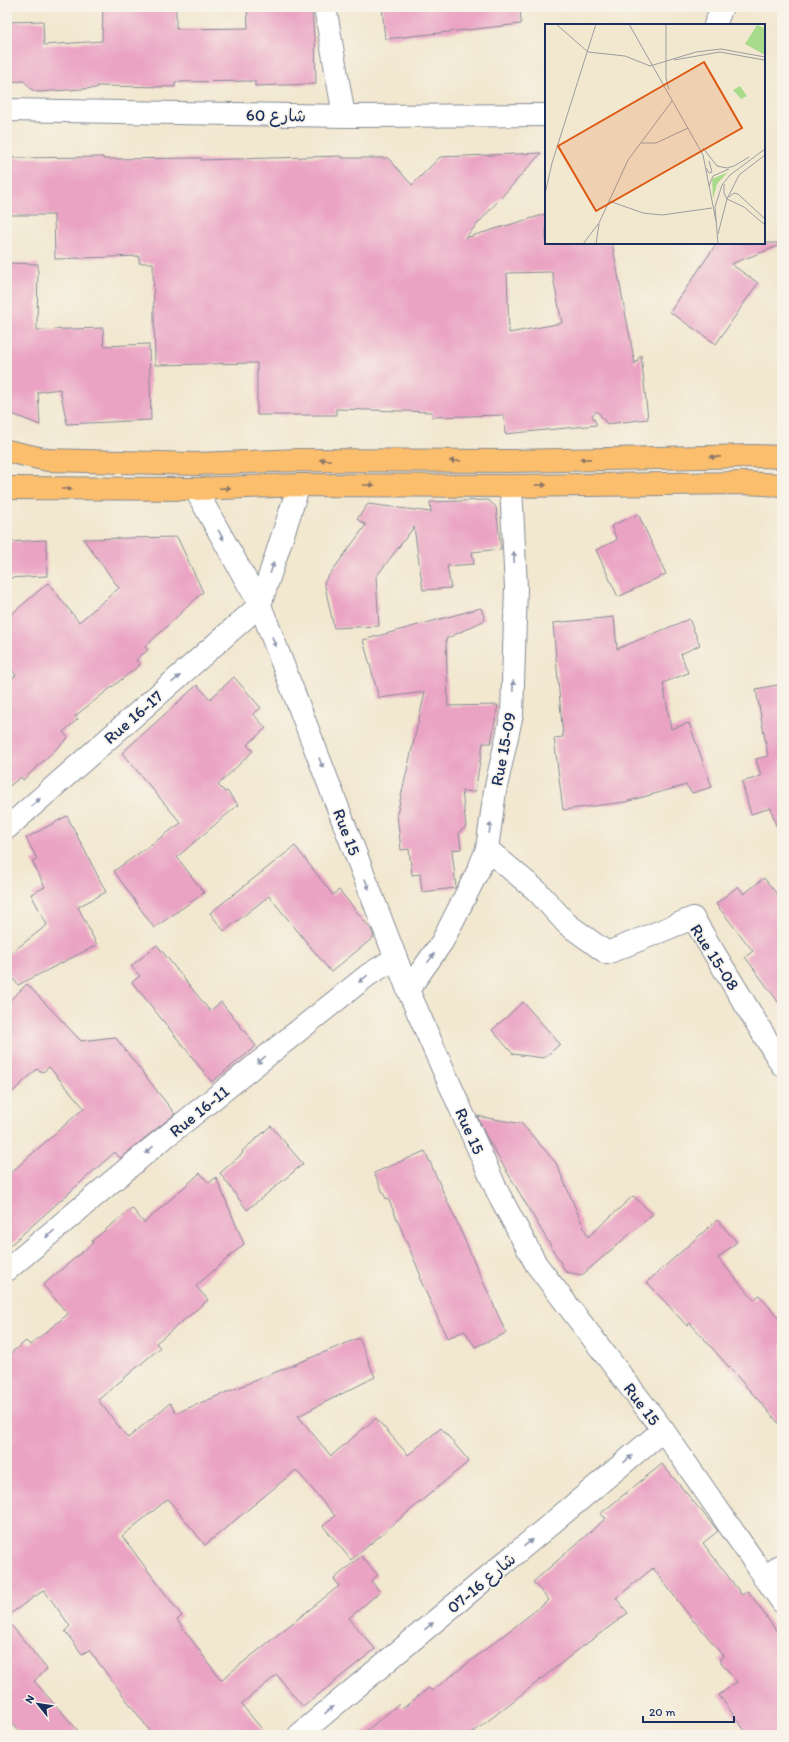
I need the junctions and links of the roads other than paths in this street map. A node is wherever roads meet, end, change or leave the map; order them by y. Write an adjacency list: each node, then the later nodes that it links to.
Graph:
1 (325, 7): 6 (street)
2 (722, 7): 3 (street)
3 (715, 24)
4 (7, 110): 6 (street, شارع 60)
5 (545, 115): 6 (street, شارع 60)
6 (344, 116)
7 (7, 451): 8 (main road, one-way to 7)
8 (782, 457)
9 (299, 485): 11 (main road, one-way to 11); 13 (main road, one-way to 9); 14 (street, one-way to 9)
10 (782, 485): 11 (main road, one-way to 10)
11 (511, 486): 16 (street, Rue 15-09, one-way to 11)
12 (18, 489): 13 (main road, one-way to 13)
13 (195, 489): 14 (street, Rue 15, one-way to 14)
14 (260, 605): 15 (street, Rue 16-17, one-way to 14); 17 (street, Rue 15, one-way to 17)
15 (7, 828)
16 (487, 849): 18 (street, Rue 15-09, one-way to 16); 19 (street, Rue 15-08)
17 (396, 958): 18 (street, Rue 15); 20 (street, Rue 16-11, one-way to 20)
18 (408, 990): 21 (street, Rue 15)
19 (782, 1065)
20 (7, 1270)
21 (662, 1430): 23 (street, Rue 15); 25 (street, شارع 16-07, one-way to 21)
22 (782, 1565): 23 (street)
23 (764, 1578): 24 (street, Rue 15)
24 (782, 1602)
25 (299, 1735)

